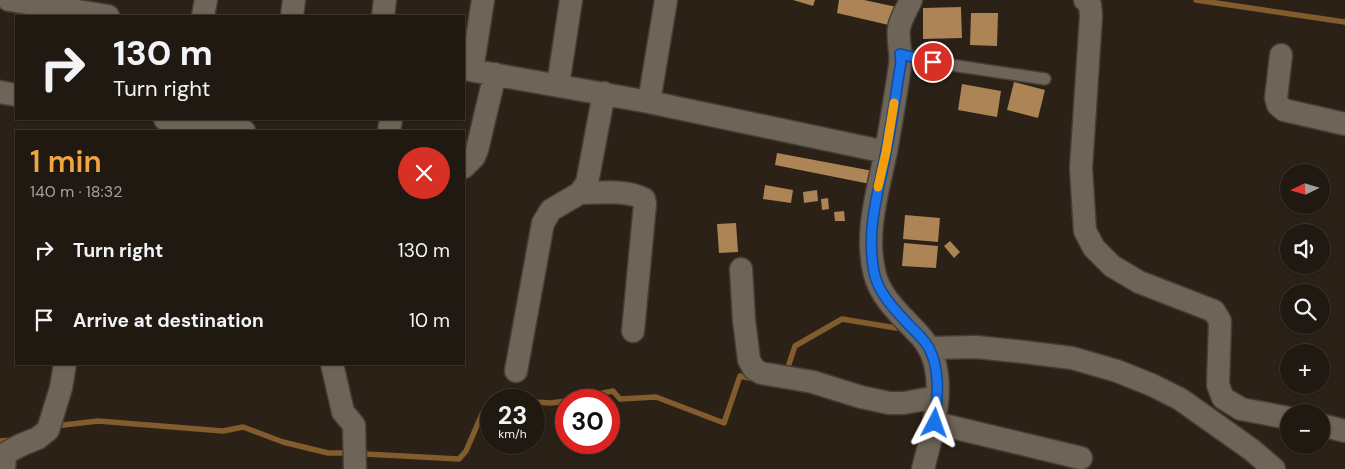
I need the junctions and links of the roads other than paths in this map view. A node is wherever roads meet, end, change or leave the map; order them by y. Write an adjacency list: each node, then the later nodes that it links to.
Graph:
1 (9, 0): 10 (street)
2 (206, 0): 11 (street)
3 (294, 0): 12 (street)
4 (385, 0): 13 (street)
5 (483, 0): 16 (street)
6 (571, 0): 19 (street)
7 (666, 0): 23 (street)
8 (911, 0): 14 (street)
9 (1086, 0): 37 (street)
10 (111, 7)
11 (202, 15)
12 (292, 15)
13 (383, 15)
14 (900, 54): 18 (lane); 27 (street)
15 (1280, 55): 25 (street)
16 (468, 70): 17 (street)
17 (495, 74): 19 (street); 28 (street)
18 (1045, 79)
19 (558, 85): 21 (street)
20 (0, 92): 22 (street)
21 (604, 93): 23 (street); 29 (street)
22 (15, 95)
23 (649, 102): 27 (street)
24 (172, 120): 26 (street)
25 (1345, 124)
26 (237, 130)
27 (886, 152): 32 (street)
28 (465, 166)
29 (580, 193): 31 (street); 35 (street)
30 (741, 269): 36 (street)
31 (633, 331)
32 (929, 348): 36 (street); 45 (street)
33 (65, 365): 42 (street)
34 (332, 365): 43 (street)
35 (516, 371)
36 (937, 397): 38 (street)
37 (1280, 416)
38 (935, 423): 41 (street); 44 (street)
39 (1330, 428): 40 (street)
40 (1345, 431)
41 (1081, 458)
42 (4, 469)
43 (355, 469)
44 (924, 469)
45 (1274, 469)

